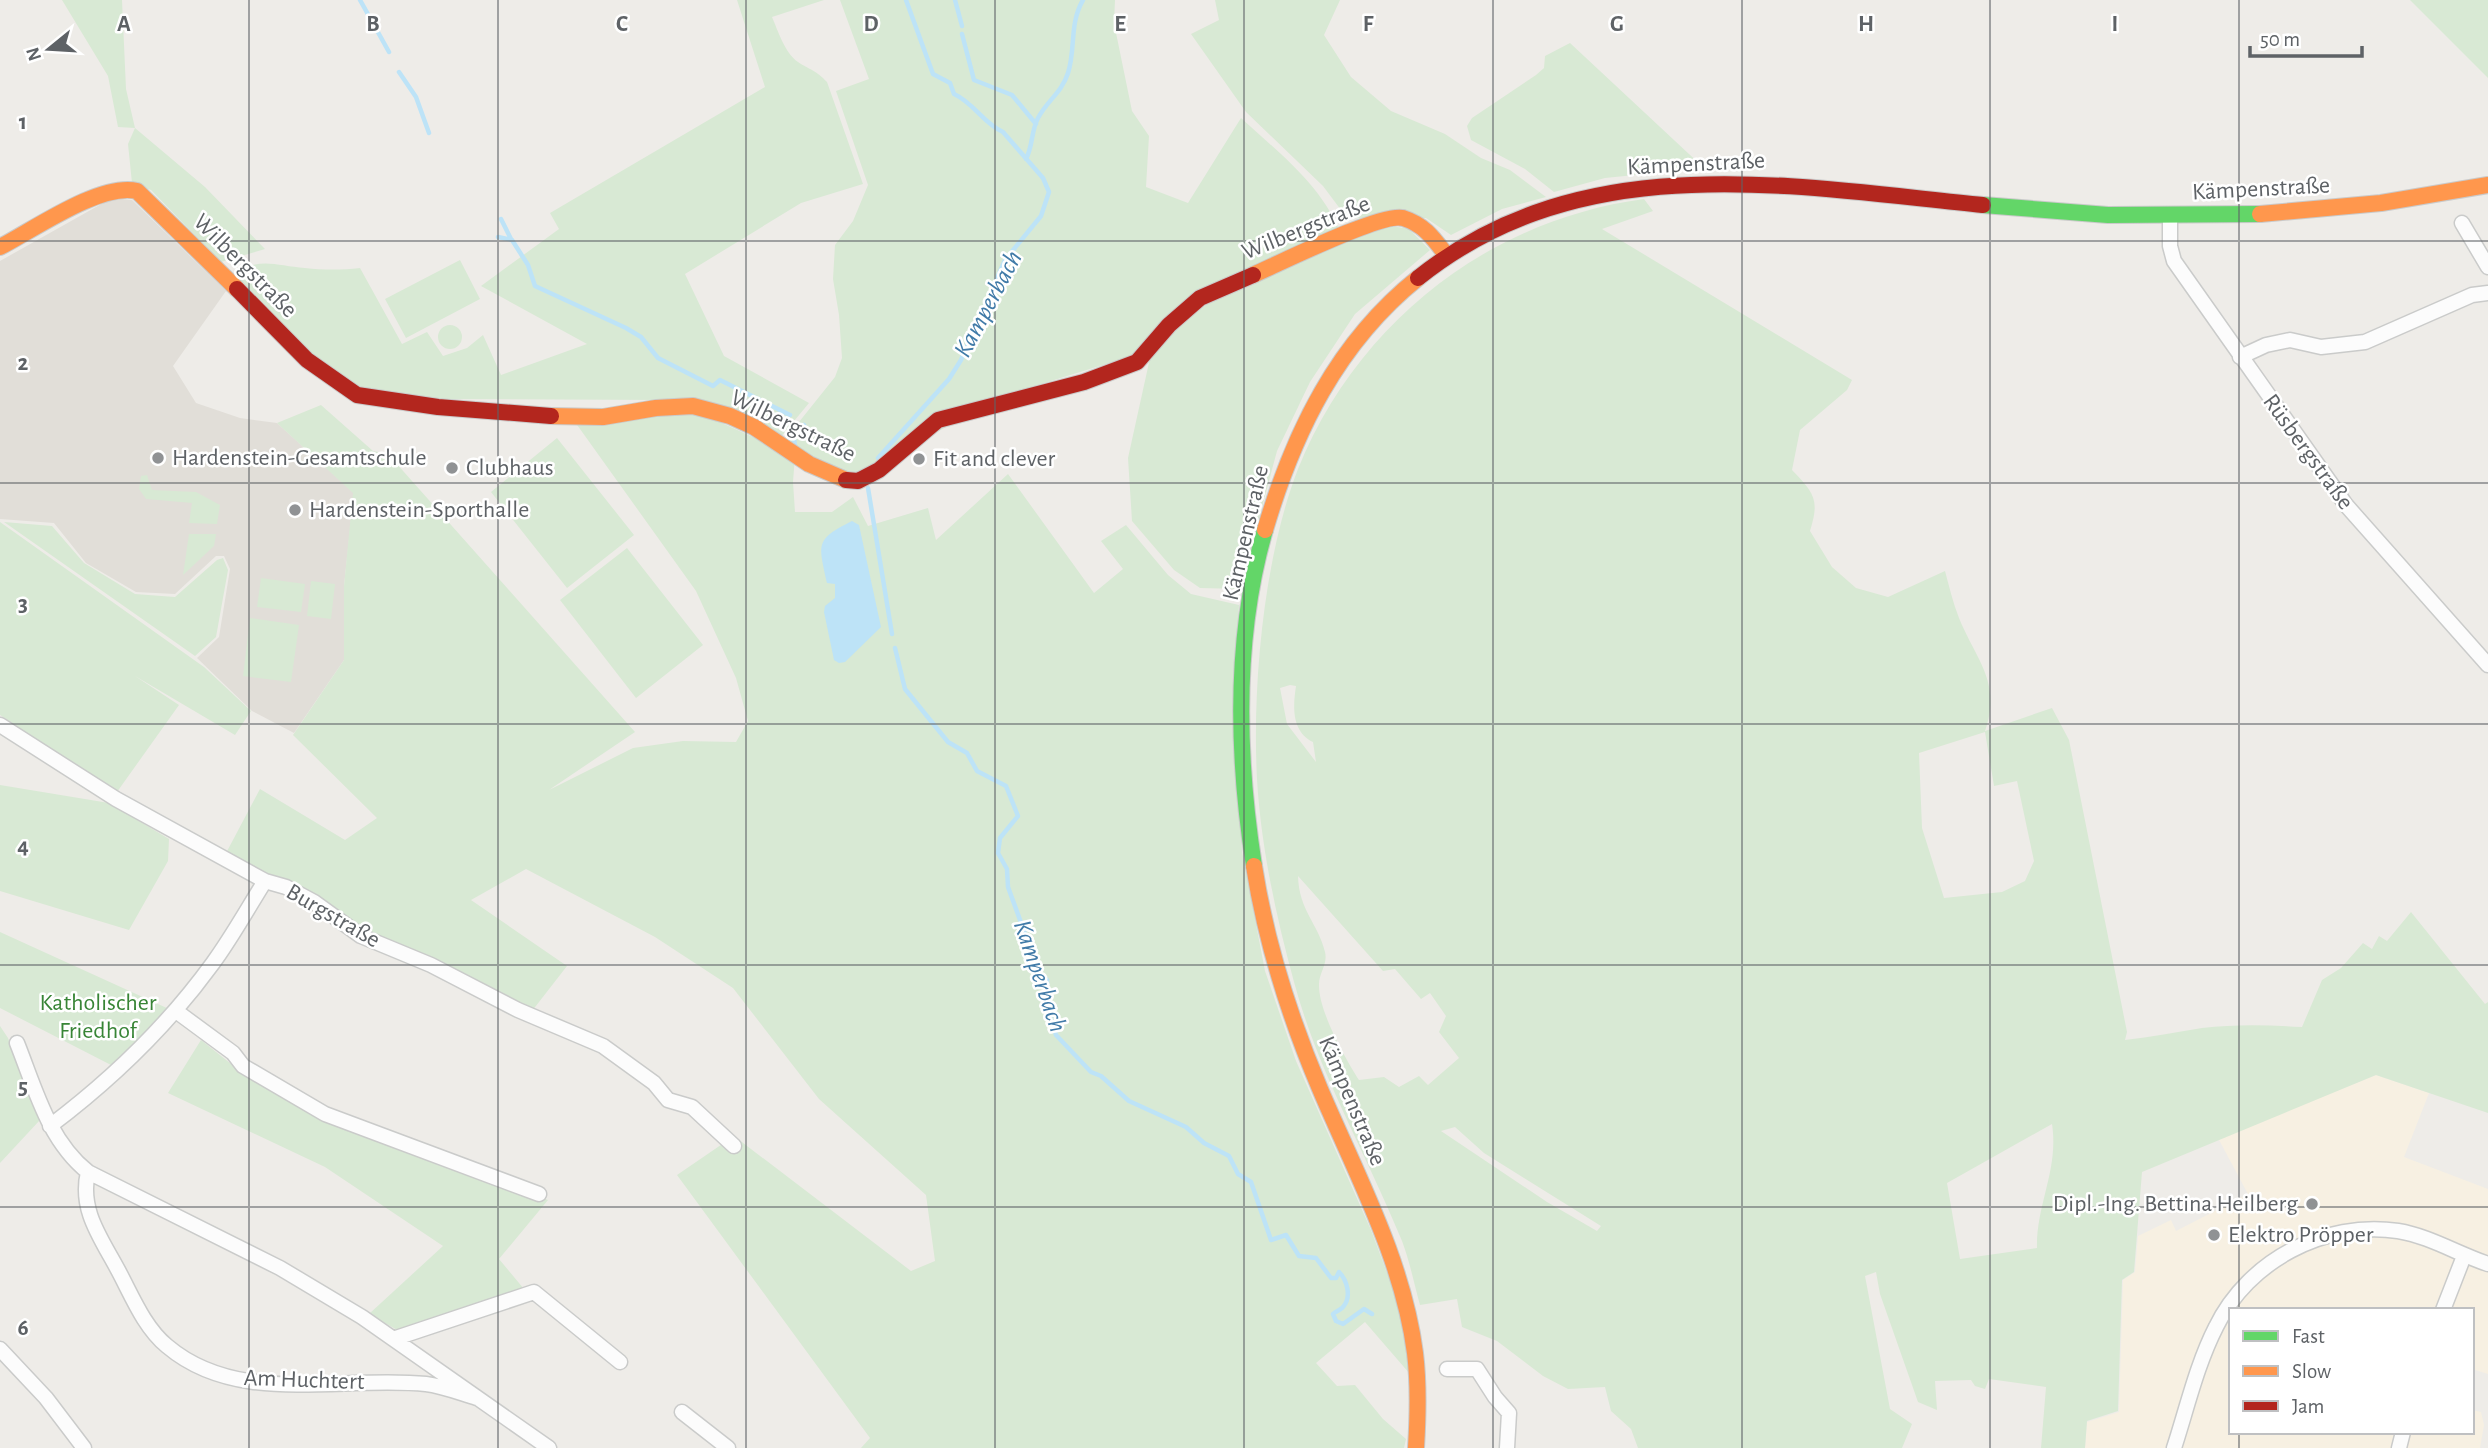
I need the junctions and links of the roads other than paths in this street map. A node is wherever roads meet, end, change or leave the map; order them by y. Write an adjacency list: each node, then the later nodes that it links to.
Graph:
1 (2488, 185): 2 (street, Kämpenstraße)
2 (2170, 216): 5 (street, Kämpenstraße); 8 (street, Rüsbergstraße)
3 (2462, 223): 6 (street)
4 (0, 247): 5 (street, Wilbergstraße)
5 (1447, 256): 30 (street, Kämpenstraße)
6 (2488, 267)
7 (2488, 293): 8 (street)
8 (2240, 357): 9 (street, Rüsbergstraße)
9 (2488, 665)
10 (0, 725): 11 (street, Burgstraße)
11 (265, 881): 12 (street); 15 (street, Burgstraße)
12 (176, 1010): 14 (street); 17 (street)
13 (17, 1043): 14 (street, Am Huchtert)
14 (50, 1126): 16 (street, Am Huchtert)
15 (734, 1146)
16 (88, 1172): 21 (street, Am Huchtert); 25 (street, Am Huchtert)
17 (539, 1194)
18 (2464, 1256): 19 (street); 20 (street); 32 (street)
19 (2488, 1264)
20 (2444, 1308)
21 (396, 1338): 23 (street); 25 (street, Am Huchtert)
22 (0, 1349): 27 (street)
23 (620, 1362)
24 (1447, 1369): 31 (street)
25 (477, 1398): 28 (street, Am Huchtert)
26 (682, 1412): 29 (street)
27 (84, 1448)
28 (549, 1448)
29 (728, 1448)
30 (1416, 1448)
31 (1507, 1448)
32 (2174, 1448)

